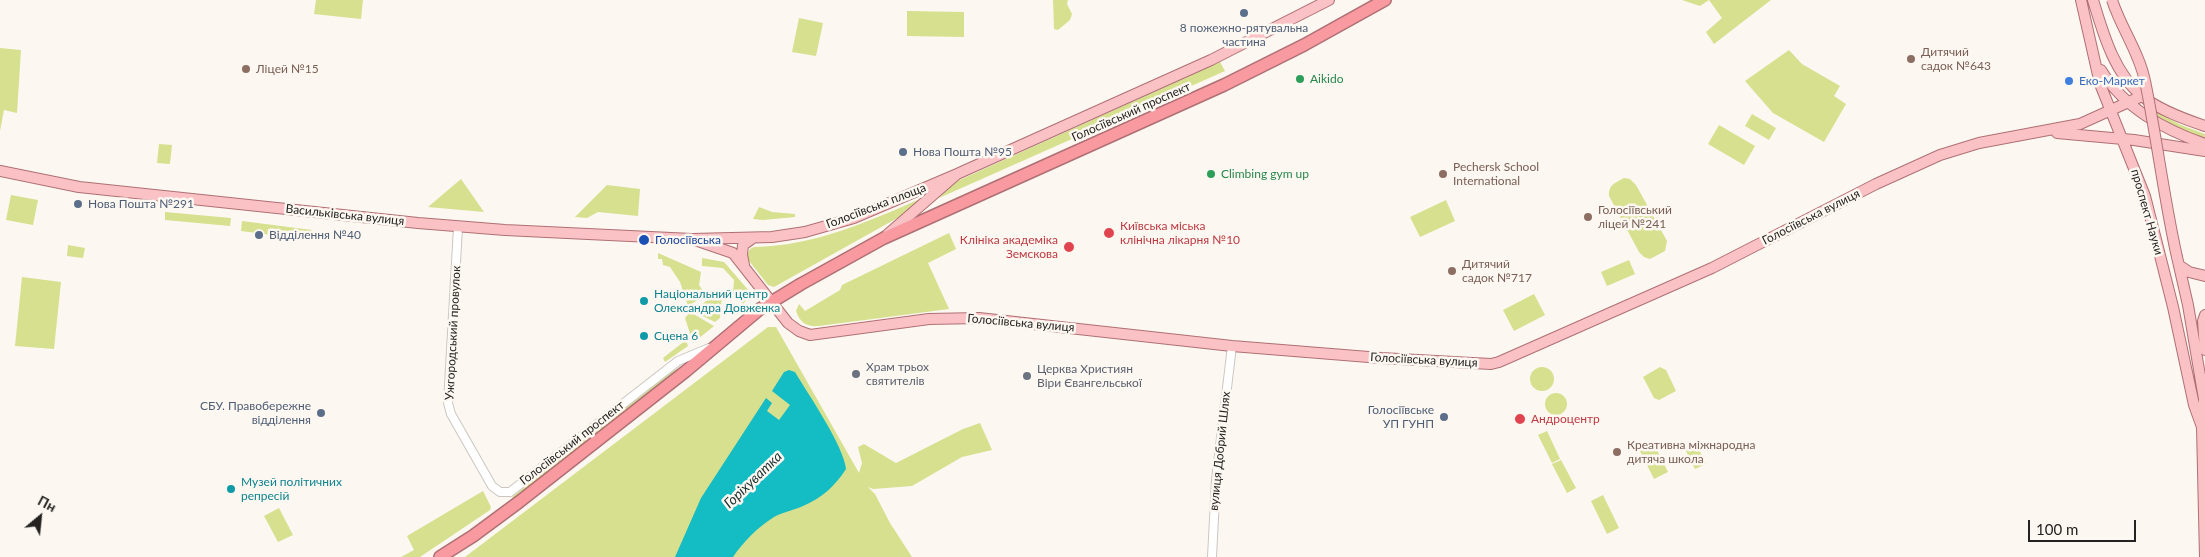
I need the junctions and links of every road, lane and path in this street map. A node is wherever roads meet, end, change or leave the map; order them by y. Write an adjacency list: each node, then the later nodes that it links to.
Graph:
1 (1329, 0): 16 (main road, Голосіївський проспект)
2 (1385, 0): 19 (highway, Голосіївський проспект)
3 (2081, 0): 6 (main road, проспект Науки)
4 (2093, 0): 7 (main road)
5 (2112, 0): 21 (main road, проспект Науки, bridge)
6 (2097, 65): 8 (main road); 9 (main road, проспект Науки)
7 (2142, 96): 8 (main road, Голосіївська вулиця); 10 (main road)
8 (2126, 101): 9 (main road, Голосіївська вулиця); 13 (main road)
9 (2112, 110): 11 (main road, Голосіївська вулиця); 12 (main road, проспект Науки)
10 (2205, 126)
11 (2044, 132): 12 (main road, Голосіївська вулиця); 27 (main road, Голосіївська вулиця)
12 (2123, 139): 14 (main road, Голосіївська вулиця); 31 (main road, проспект Науки)
13 (2205, 144)
14 (2205, 151)
15 (0, 171): 17 (main road, Васильківська вулиця)
16 (956, 174): 18 (main road, Голосіївська площа); 19 (main road, Голосіївський проспект)
17 (458, 227): 20 (main road, Васильківська вулиця); 32 (street, Ужгородський провулок)
18 (755, 238): 20 (main road, Голосіївська площа); 22 (main road)
19 (884, 238): 24 (highway, Голосіївський проспект)
20 (692, 239): 22 (main road)
21 (2179, 262): 23 (main road); 30 (main road, проспект Науки)
22 (744, 266): 24 (main road)
23 (2205, 276)
24 (772, 302): 26 (highway, Голосіївський проспект); 27 (main road, Голосіївська вулиця)
25 (2205, 314): 28 (main road)
26 (716, 345): 32 (street, Голосіївський проспект); 33 (highway, Голосіївський проспект)
27 (1232, 346): 34 (street, вулиця Добрий Шлях)
28 (2205, 350)
29 (2205, 381): 30 (main road)
30 (2204, 399): 31 (main road, проспект Науки)
31 (2202, 427): 35 (main road, проспект Науки)
32 (493, 488)
33 (440, 557)
34 (1212, 557)
35 (2205, 557)

